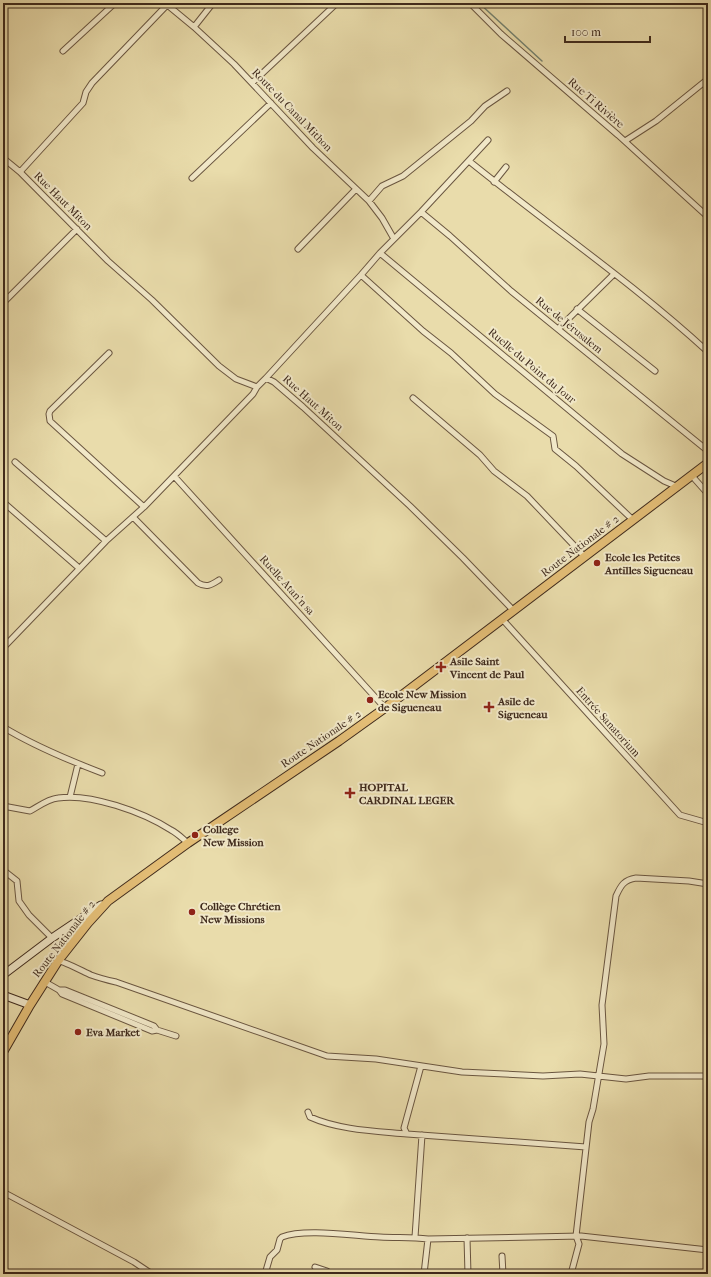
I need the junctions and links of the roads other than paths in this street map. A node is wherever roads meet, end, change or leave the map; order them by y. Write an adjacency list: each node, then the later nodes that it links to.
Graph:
1 (115, 3): 7 (street)
2 (212, 3): 6 (street)
3 (337, 3): 9 (street)
4 (470, 3): 13 (street, Rue Ti Rivière)
5 (166, 4): 6 (street, Route du Canal Mithon); 17 (street)
6 (194, 27): 9 (street, Route du Canal Mithon)
7 (63, 51)
8 (708, 79): 13 (street)
9 (252, 83): 11 (street, Route du Canal Mithon)
10 (507, 91): 21 (street)
11 (271, 103): 18 (street); 20 (street, Route du Canal Mithon)
12 (488, 140): 15 (street)
13 (624, 141): 23 (street, Rue Ti Rivière)
14 (3, 158): 17 (street, Rue Haut Miton)
15 (469, 161): 19 (street); 22 (street)
16 (506, 167): 19 (street)
17 (20, 172): 24 (street, Rue Haut Miton)
18 (192, 178)
19 (494, 182): 28 (street)
20 (356, 189): 21 (street, Route du Canal Mithon); 26 (street)
21 (369, 201): 25 (street, Route du Canal Mithon)
22 (421, 212): 25 (street); 32 (street, Rue de Jérusalem)
23 (708, 217)
24 (77, 229): 30 (street); 37 (street, Rue Haut Miton)
25 (394, 239): 27 (street)
26 (298, 249)
27 (380, 253): 29 (street); 44 (street, Ruelle du Point du Jour)
28 (614, 274): 31 (street); 33 (street)
29 (361, 275): 36 (street); 49 (street)
30 (3, 303)
31 (578, 309): 32 (street); 35 (street)
32 (558, 329): 39 (street, Rue de Jérusalem)
33 (708, 352)
34 (108, 353): 47 (street)
35 (655, 371)
36 (266, 378): 37 (street, Rue Haut Miton); 54 (street, Rue Haut Miton)
37 (257, 388): 42 (street)
38 (412, 398): 51 (street)
39 (708, 451)
40 (15, 462): 50 (street)
41 (708, 463): 43 (main road, Route Nationale # 2)
42 (174, 476): 47 (street); 57 (street, Ruelle Atan'n sa)
43 (692, 476): 44 (main road, Route Nationale # 2); 45 (street)
44 (678, 487): 49 (main road, Route Nationale # 2)
45 (708, 494)
46 (4, 505): 52 (street)
47 (144, 507): 48 (street)
48 (133, 516): 50 (street); 53 (street)
49 (633, 520): 51 (main road, Route Nationale # 2)
50 (106, 541): 52 (street)
51 (585, 557): 54 (main road, Route Nationale # 2)
52 (79, 568): 56 (street)
53 (219, 580)
54 (514, 611): 55 (main road, Route Nationale # 2)
55 (502, 620): 57 (main road, Route Nationale # 2); 63 (street, Entrée Sanatorium)
56 (3, 648)
57 (385, 708): 64 (main road, Route Nationale # 2)
58 (3, 727): 59 (street)
59 (78, 764): 60 (street); 61 (street)
60 (102, 773)
61 (70, 797): 62 (street); 64 (street)
62 (3, 806)
63 (708, 823)
64 (188, 843): 67 (main road, Route Nationale # 2)
65 (3, 870): 68 (street)
66 (708, 884): 77 (street)
67 (108, 901): 68 (main road); 69 (main road, Route Nationale # 2)
68 (52, 938): 70 (main road)
69 (58, 961): 71 (main road, Route Nationale # 2); 76 (street)
70 (3, 974)
71 (45, 982): 73 (main road, Route Nationale # 2); 74 (street)
72 (3, 995): 73 (main road)
73 (30, 1005): 75 (main road, Route Nationale # 2)
74 (176, 1036)
75 (3, 1052)
76 (421, 1066): 77 (street); 80 (street)
77 (599, 1076): 78 (street); 82 (street)
78 (708, 1076)
79 (308, 1112): 80 (street)
80 (407, 1134): 81 (street)
81 (422, 1135): 82 (street); 85 (street)
82 (586, 1147): 84 (street)
83 (3, 1192): 91 (street)
84 (576, 1236): 86 (street); 88 (street); 97 (street)
85 (415, 1237): 87 (street); 92 (street)
86 (467, 1238): 87 (street); 95 (street)
87 (428, 1239): 94 (street)
88 (708, 1250)
89 (502, 1256): 96 (street)
90 (315, 1267): 93 (street)
91 (152, 1274)
92 (265, 1274)
93 (330, 1274)
94 (424, 1274)
95 (468, 1274)
96 (503, 1274)
97 (571, 1274)

